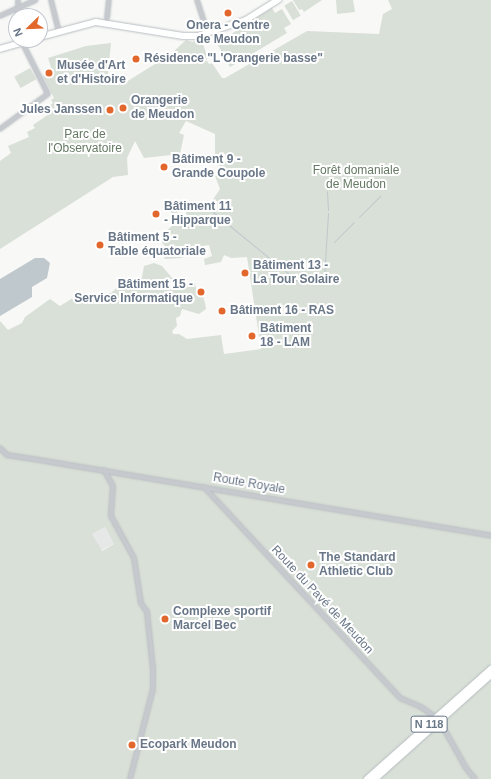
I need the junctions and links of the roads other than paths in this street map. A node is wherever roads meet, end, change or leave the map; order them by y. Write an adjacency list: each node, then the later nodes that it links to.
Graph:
1 (18, 0): 7 (street)
2 (36, 0): 7 (street)
3 (51, 0): 10 (street)
4 (109, 0): 9 (street)
5 (197, 0): 11 (street)
6 (278, 0): 11 (main road)
7 (17, 7): 8 (street)
8 (0, 16)
9 (106, 18)
10 (59, 32): 11 (main road); 12 (main road)
11 (208, 32)
12 (48, 35)
13 (24, 48): 14 (street)
14 (0, 129)
15 (0, 448): 16 (street, Route Royale)
16 (104, 470): 17 (street, Route Royale); 23 (street)
17 (204, 487): 18 (street, Route Royale); 21 (street, Route du Pavé de Meudon)
18 (491, 536)
19 (491, 669): 24 (highway, N 118)
20 (491, 675): 25 (highway, N 118)
21 (434, 716)
22 (443, 727): 26 (street)
23 (130, 779)
24 (367, 779)
25 (375, 779)
26 (475, 779)

